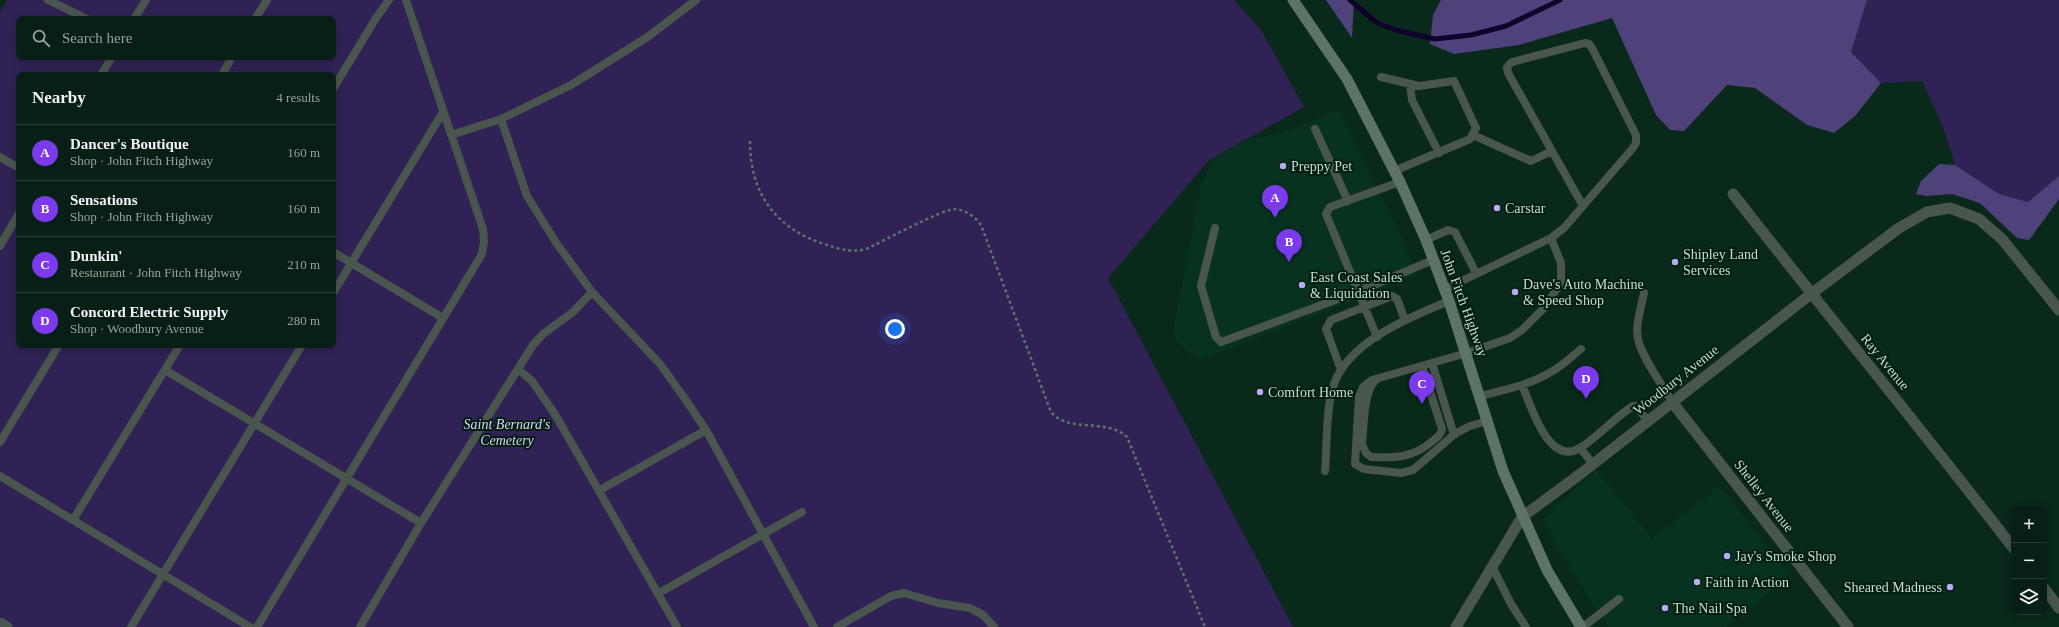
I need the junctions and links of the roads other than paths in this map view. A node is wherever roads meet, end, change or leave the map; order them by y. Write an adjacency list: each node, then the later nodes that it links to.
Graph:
1 (48, 0): 8 (lane)
2 (146, 0): 9 (lane)
3 (267, 0): 10 (lane)
4 (389, 0): 17 (lane)
5 (406, 0): 18 (lane)
6 (696, 0): 19 (lane)
7 (1293, 0): 27 (main road, John Fitch Highway)
8 (81, 16)
9 (136, 16)
10 (257, 16)
11 (110, 60): 13 (lane)
12 (230, 60): 14 (lane)
13 (103, 72)
14 (224, 72)
15 (1381, 77): 16 (lane)
16 (1410, 84): 22 (lane); 24 (lane)
17 (336, 85)
18 (443, 112): 21 (lane); 39 (lane)
19 (501, 118): 21 (lane); 43 (lane)
20 (1315, 129): 30 (lane)
21 (451, 135): 50 (lane)
22 (1473, 135): 23 (lane); 24 (lane)
23 (1552, 151): 31 (lane); 31 (lane)
24 (1439, 153): 27 (lane)
25 (0, 157): 26 (lane)
26 (16, 166)
27 (1394, 171): 28 (main road, John Fitch Highway)
28 (1400, 182): 30 (lane); 35 (main road, John Fitch Highway)
29 (1734, 194): 46 (street, Ray Avenue)
30 (1348, 201): 44 (lane)
31 (1583, 206): 34 (lane)
32 (16, 218): 36 (lane)
33 (1215, 228): 44 (lane)
34 (1551, 238): 40 (lane); 57 (lane)
35 (1426, 240): 38 (main road, John Fitch Highway); 40 (lane)
36 (0, 246)
37 (336, 254): 39 (lane)
38 (1433, 260): 42 (main road, John Fitch Highway); 44 (lane)
39 (350, 263): 41 (lane); 50 (lane)
40 (1476, 273): 42 (lane)
41 (336, 287)
42 (1445, 289): 47 (main road, John Fitch Highway)
43 (592, 292): 60 (lane); 70 (lane)
44 (1357, 292): 48 (lane)
45 (1644, 294): 66 (lane)
46 (1811, 294): 49 (street, Woodbury Avenue); 66 (street, Woodbury Avenue); 84 (street, Ray Avenue)
47 (1449, 301): 51 (lane); 57 (main road, John Fitch Highway)
48 (1363, 307): 51 (lane); 52 (lane); 62 (lane)
49 (2059, 310)
50 (443, 318): 77 (lane)
51 (1405, 320): 52 (lane)
52 (1377, 337): 62 (lane)
53 (57, 348): 72 (lane)
54 (178, 348): 61 (lane)
55 (300, 348): 69 (lane)
56 (1581, 349): 64 (lane)
57 (1467, 353): 58 (lane); 65 (main road, John Fitch Highway)
58 (1432, 363): 59 (lane); 71 (lane)
59 (1422, 366): 63 (lane); 63 (lane)
60 (518, 369): 78 (lane); 82 (lane)
61 (165, 370): 69 (lane); 81 (lane)
62 (1340, 370): 75 (lane)
63 (1384, 376): 71 (lane)
64 (1522, 385): 65 (lane); 73 (lane)
65 (1480, 396): 67 (main road, John Fitch Highway)
66 (1672, 402): 68 (street, Woodbury Avenue); 104 (street, Shelley Avenue)
67 (1487, 421): 71 (lane); 80 (main road, John Fitch Highway)
68 (1648, 421): 73 (lane); 74 (street, Woodbury Avenue)
69 (256, 423): 77 (lane); 86 (lane)
70 (706, 430): 78 (lane); 83 (lane)
71 (1454, 435)
72 (0, 442)
73 (1580, 448): 74 (lane)
74 (1593, 464): 80 (street, Woodbury Avenue)
75 (1326, 471)
76 (0, 476): 81 (lane)
77 (346, 478): 82 (lane); 95 (lane)
78 (600, 490): 88 (lane)
79 (802, 512): 83 (lane)
80 (1522, 517): 85 (street, Woodbury Avenue); 103 (main road, John Fitch Highway)
81 (73, 520): 86 (lane)
82 (421, 523): 96 (lane)
83 (764, 534): 88 (lane); 98 (lane)
84 (2011, 545)
85 (1492, 566): 101 (street, Woodbury Avenue); 102 (lane)
86 (164, 574): 93 (lane); 94 (lane)
87 (2047, 592): 90 (street)
88 (658, 593): 97 (lane)
89 (1619, 599): 103 (lane)
90 (2059, 608)
91 (0, 623): 92 (street)
92 (7, 627)
93 (131, 627)
94 (250, 627)
95 (257, 627)
96 (360, 627)
97 (677, 627)
98 (814, 627)
99 (837, 627): 100 (lane)
100 (994, 627)
101 (1456, 627)
102 (1526, 627)
103 (1582, 627)
104 (1848, 627)

